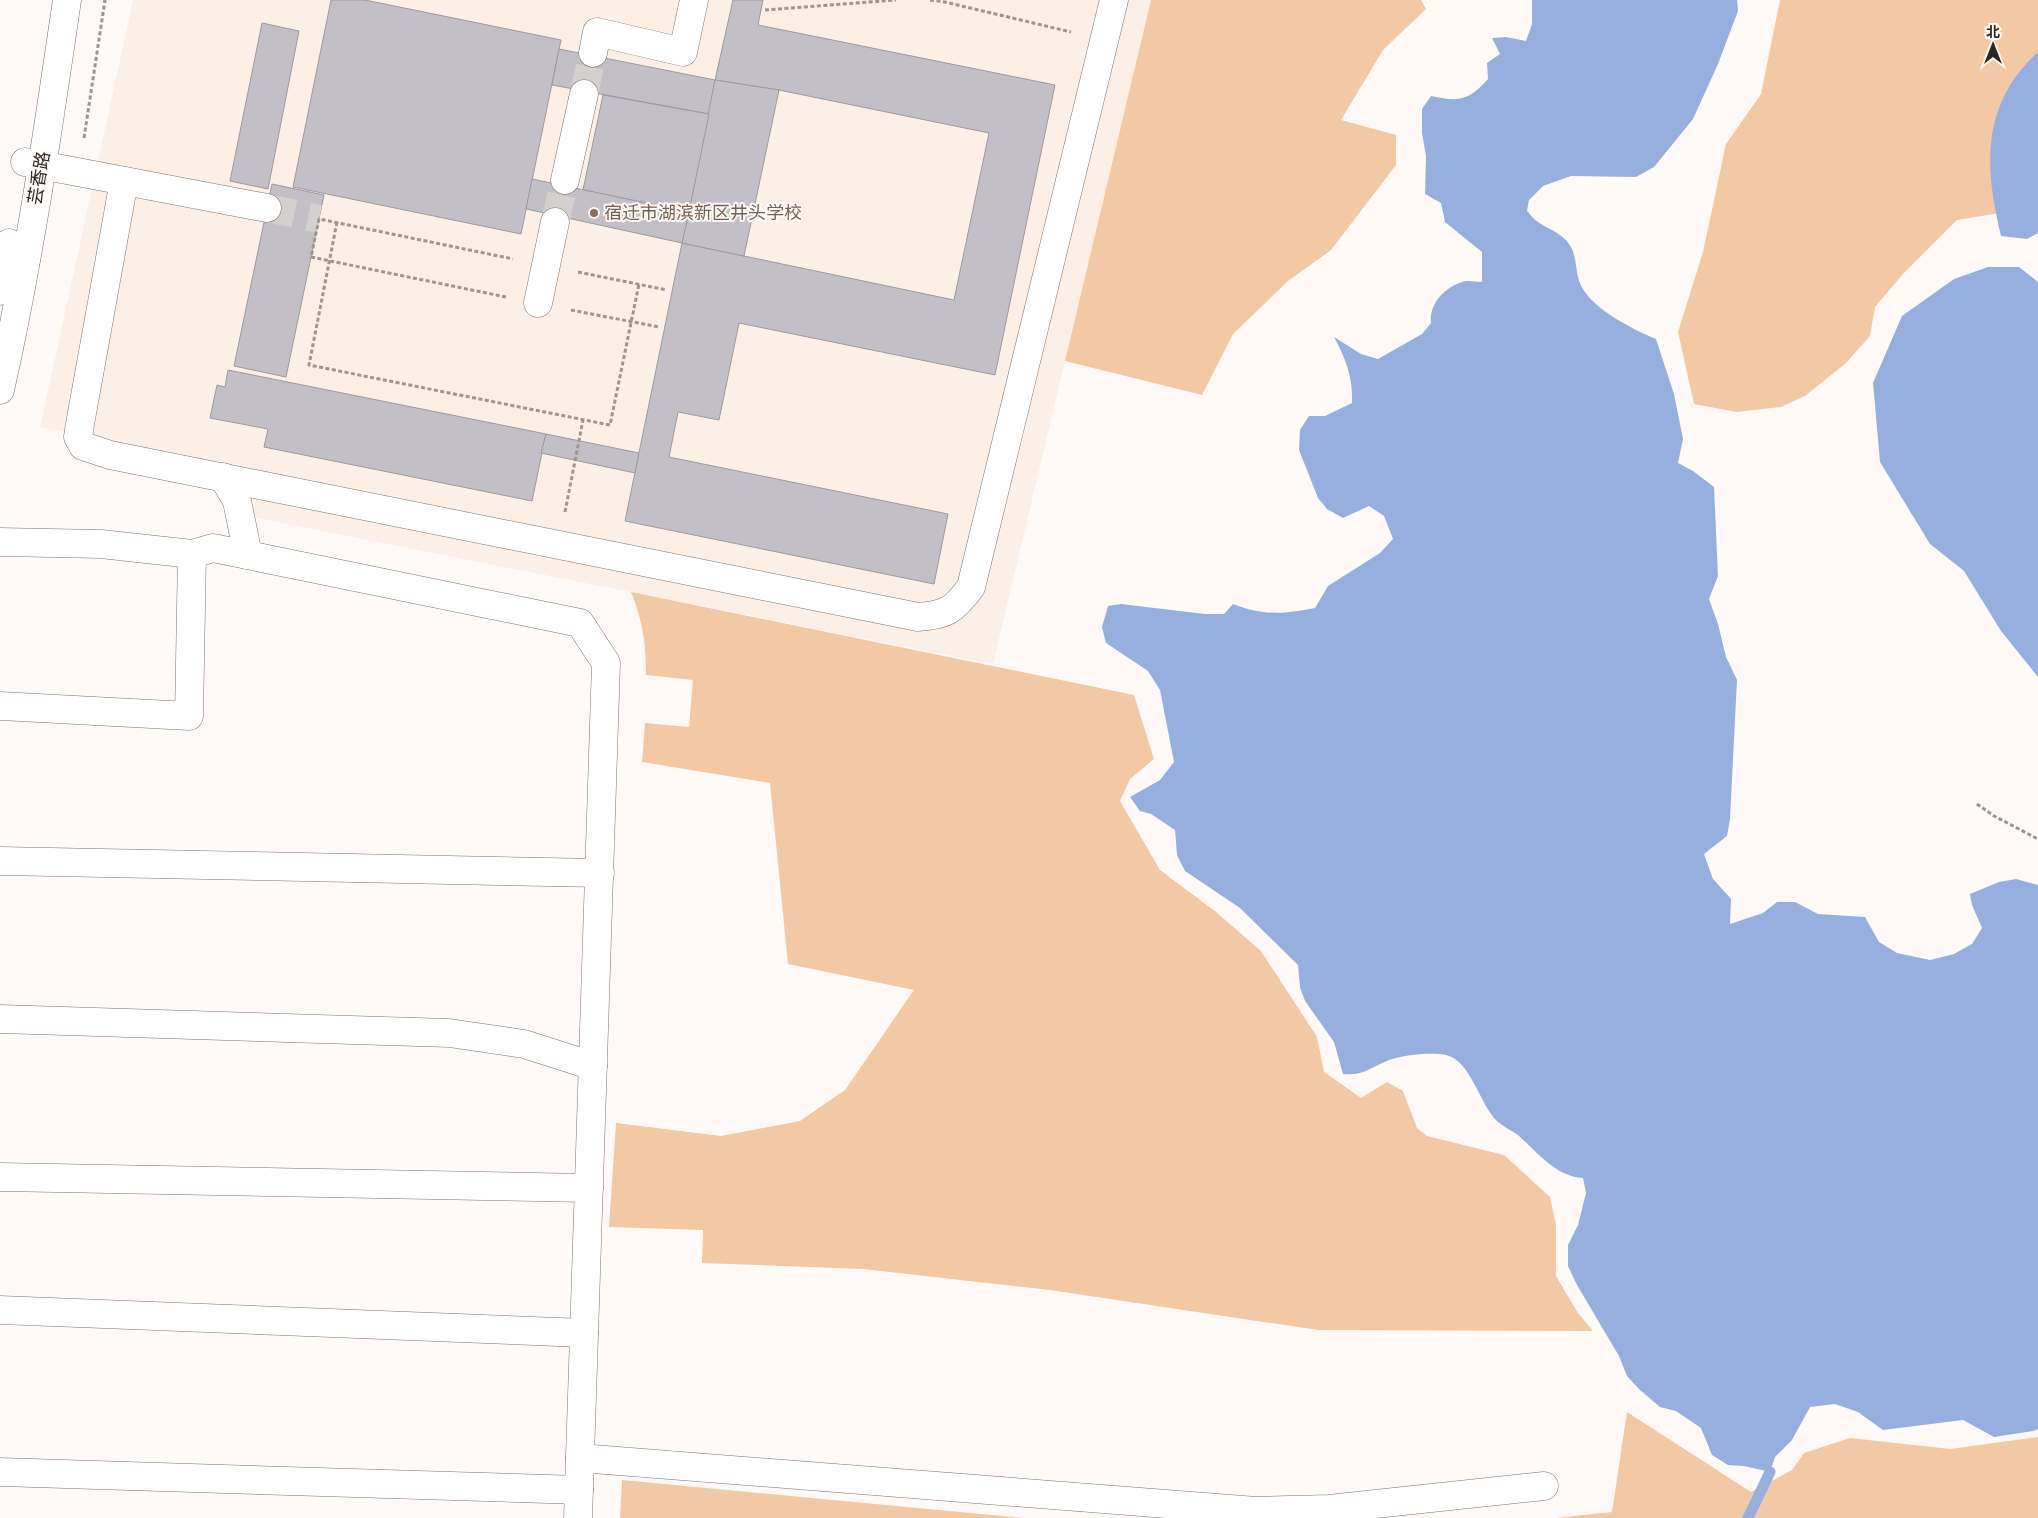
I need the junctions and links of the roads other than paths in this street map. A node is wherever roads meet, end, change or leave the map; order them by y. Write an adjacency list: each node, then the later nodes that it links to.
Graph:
1 (49, 0): 7 (street, 芸香路)
2 (67, 0): 7 (street, 芸香路)
3 (694, 0): 5 (street)
4 (1114, 0): 16 (street)
5 (593, 53)
6 (584, 94): 8 (street)
7 (32, 164): 9 (street); 12 (street, 芸香路); 14 (street, 芸香路)
8 (565, 180)
9 (124, 182): 10 (street); 16 (street)
10 (267, 208)
11 (555, 222): 13 (street)
12 (0, 291)
13 (538, 303)
14 (5, 345): 15 (street, 芸香路)
15 (0, 390)
16 (223, 477): 19 (street)
17 (0, 542): 18 (street)
18 (202, 551): 19 (street); 20 (street)
19 (248, 555): 22 (street)
20 (0, 706)
21 (0, 861): 22 (street)
22 (600, 873): 24 (street)
23 (0, 1019): 24 (street)
24 (593, 1066): 26 (street)
25 (0, 1177): 26 (street)
26 (589, 1188): 28 (street)
27 (0, 1310): 28 (street)
28 (584, 1333): 29 (street)
29 (580, 1458): 31 (street); 32 (street)
30 (0, 1472): 32 (street)
31 (1544, 1486)
32 (579, 1490): 33 (street)
33 (578, 1518)

